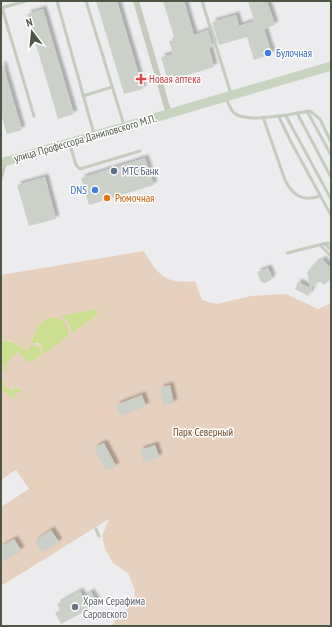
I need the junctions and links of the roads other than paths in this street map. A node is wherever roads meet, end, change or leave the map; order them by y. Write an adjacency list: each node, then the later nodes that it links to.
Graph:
1 (26, 1): 6 (lane)
2 (57, 1): 10 (lane)
3 (86, 1): 8 (lane)
4 (136, 1): 13 (street, улица Профессора Даниловского М.П.)
5 (202, 1): 9 (lane)
6 (1, 8): 14 (lane)
7 (331, 66): 9 (main road, улица Профессора Даниловского М.П.)
8 (112, 87): 10 (lane); 18 (lane)
9 (228, 95): 13 (main road, улица Профессора Даниловского М.П.); 16 (lane)
10 (83, 96): 19 (lane)
11 (307, 111): 12 (lane); 20 (lane); 23 (lane)
12 (297, 113): 15 (lane); 25 (lane)
13 (168, 114): 18 (main road, улица Профессора Даниловского М.П.)
14 (34, 116)
15 (286, 116): 17 (lane); 28 (lane)
16 (263, 117): 17 (lane); 27 (lane)
17 (279, 117): 27 (lane)
18 (125, 127): 19 (main road, улица Профессора Даниловского М.П.)
19 (94, 136): 21 (main road, улица Профессора Даниловского М.П.)
20 (331, 142)
21 (69, 143): 22 (lane); 24 (main road, улица Профессора Даниловского М.П.)
22 (140, 151)
23 (331, 155)
24 (4, 162): 26 (lane)
25 (331, 177)
26 (1, 180)
27 (320, 196): 29 (lane)
28 (331, 199)
29 (331, 215)
30 (325, 244): 31 (lane); 32 (lane); 33 (lane)
31 (331, 244)
32 (320, 245): 34 (lane); 35 (lane)
33 (331, 250)
34 (287, 253)
35 (331, 256)
36 (96, 530): 37 (lane)
37 (100, 536)

